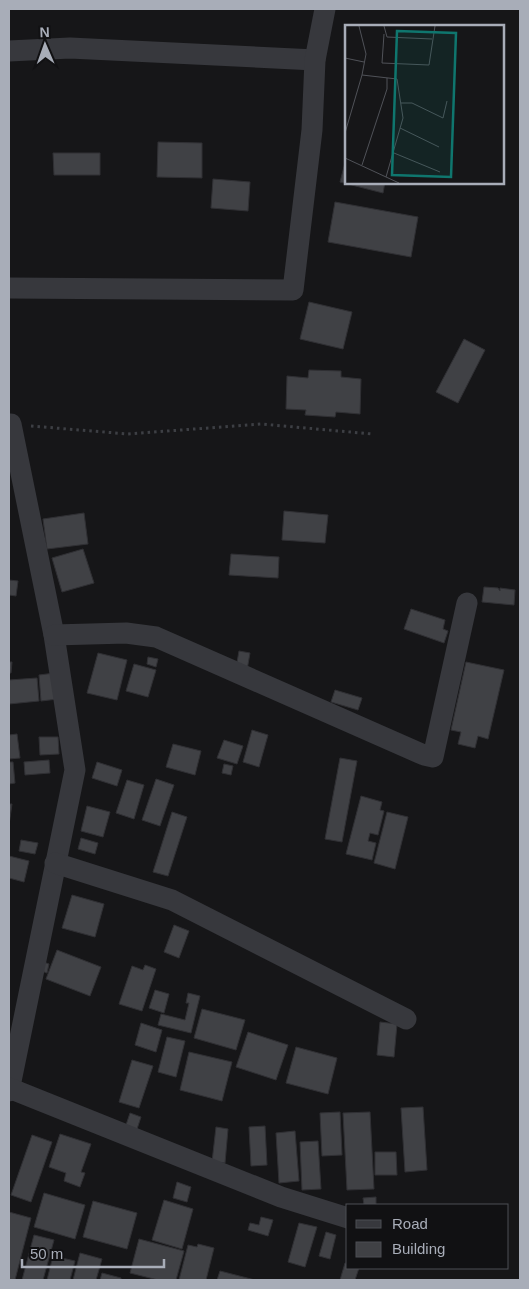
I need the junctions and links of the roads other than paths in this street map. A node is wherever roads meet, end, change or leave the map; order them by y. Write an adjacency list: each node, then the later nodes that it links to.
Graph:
1 (324, 9): 3 (street)
2 (9, 51): 3 (street)
3 (315, 60): 4 (street)
4 (9, 288)
5 (10, 424): 7 (street)
6 (466, 603): 7 (street)
7 (54, 635): 8 (street)
8 (55, 864): 9 (street); 10 (street)
9 (406, 1019)
10 (9, 1089): 11 (street)
11 (346, 1217)

